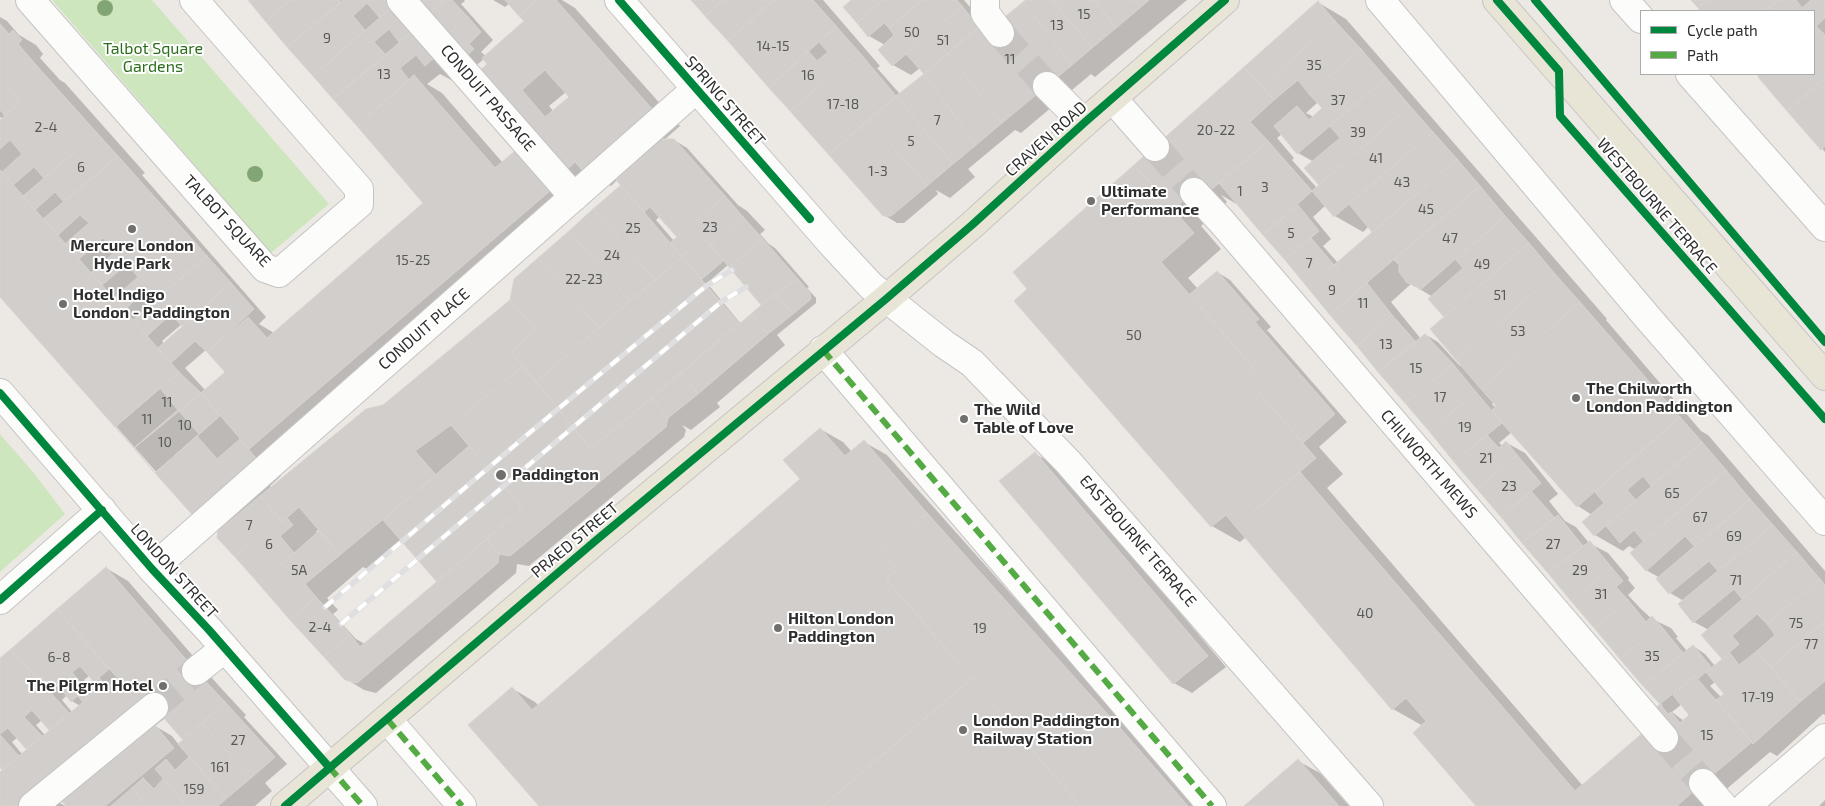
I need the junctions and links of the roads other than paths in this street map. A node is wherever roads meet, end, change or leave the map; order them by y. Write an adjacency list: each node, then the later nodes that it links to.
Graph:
1 (30, 0): 2 (street, TALBOT SQUARE)
2 (194, 0)
3 (401, 0): 19 (street, CONDUIT PASSAGE)
4 (618, 0): 14 (street, SPRING STREET)
5 (985, 0): 11 (street)
6 (1225, 0): 15 (main road, CRAVEN ROAD)
7 (1380, 0): 26 (street)
8 (1497, 0): 23 (main road, WESTBOURNE TERRACE)
9 (1624, 0): 10 (street)
10 (1640, 18)
11 (1000, 33)
12 (1691, 75): 20 (street)
13 (1047, 86): 16 (street)
14 (696, 90): 19 (street, CONDUIT PLACE); 21 (street, SPRING STREET)
15 (1113, 99): 16 (main road, CRAVEN ROAD); 17 (street)
16 (1084, 123): 21 (main road, CRAVEN ROAD)
17 (1155, 147)
18 (1194, 192): 33 (street, CHILWORTH MEWS)
19 (574, 197): 27 (street, CONDUIT PLACE)
20 (1825, 227)
21 (886, 299): 22 (main road, PRAED STREET); 42 (street, EASTBOURNE TERRACE)
22 (823, 350): 32 (main road, PRAED STREET); 41 (street)
23 (1825, 376)
24 (1, 396): 25 (street, LONDON STREET)
25 (102, 510): 27 (street, LONDON STREET); 28 (street)
26 (1825, 521)
27 (152, 569): 29 (street, LONDON STREET)
28 (0, 600)
29 (224, 649): 30 (street); 35 (street, LONDON STREET)
30 (196, 672)
31 (154, 707): 37 (street)
32 (387, 718): 35 (main road, PRAED STREET); 40 (street)
33 (1664, 738)
34 (1825, 738): 44 (street)
35 (329, 767): 38 (main road, PRAED STREET); 39 (street, LONDON STREET)
36 (1703, 783): 43 (street)
37 (33, 806)
38 (285, 806)
39 (363, 806)
40 (462, 806)
41 (1212, 806)
42 (1369, 806)
43 (1723, 806)
44 (1746, 806)

